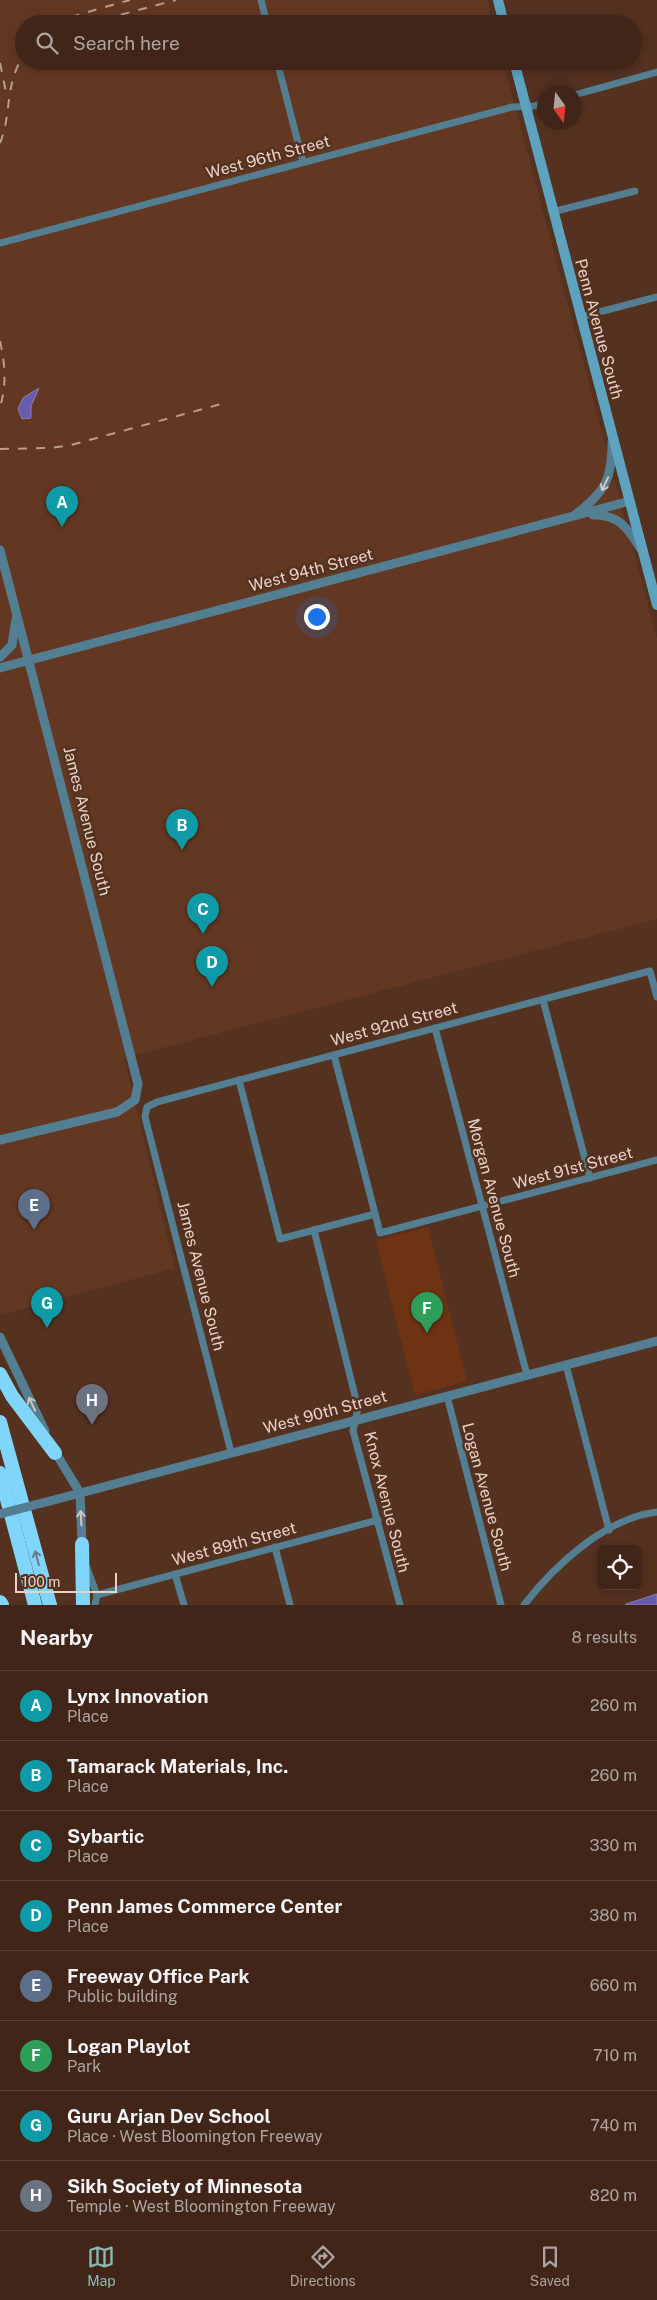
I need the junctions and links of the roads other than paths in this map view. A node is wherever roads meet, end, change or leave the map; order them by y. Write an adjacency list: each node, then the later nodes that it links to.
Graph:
1 (261, 0): 3 (street)
2 (498, 0): 4 (main road)
3 (265, 15)
4 (502, 15)
5 (279, 70): 11 (street)
6 (516, 70): 10 (main road, Penn Avenue South)
7 (657, 72): 8 (street)
8 (582, 93)
9 (537, 104): 10 (street, West 96th Street)
10 (525, 106): 11 (street, West 96th Street); 13 (main road, Penn Avenue South)
11 (303, 162): 14 (street, West 96th Street)
12 (635, 191): 13 (street)
13 (552, 212): 16 (main road, Penn Avenue South)
14 (0, 243)
15 (657, 297): 16 (street)
16 (580, 317): 17 (main road, Penn Avenue South)
17 (612, 438): 18 (main road, Penn Avenue South); 19 (street, one-way to 19)
18 (630, 501): 19 (street, West 94th Street); 21 (main road, Penn Avenue South)
19 (572, 516): 21 (street); 25 (street, West 94th Street)
20 (0, 550): 23 (street, James Avenue South)
21 (643, 554): 22 (main road, Penn Avenue South)
22 (657, 605)
23 (17, 613): 24 (street); 25 (street, James Avenue South)
24 (0, 657)
25 (30, 660): 26 (street, West 94th Street); 33 (street, James Avenue South)
26 (0, 668)
27 (657, 997): 28 (street, West 92nd Street)
28 (543, 1000): 29 (street, West 92nd Street); 35 (street)
29 (435, 1028): 30 (street, West 92nd Street); 36 (street, Morgan Avenue South)
30 (334, 1055): 31 (street, West 92nd Street); 37 (street)
31 (239, 1080): 32 (street, West 92nd Street); 38 (street)
32 (147, 1107): 47 (street, James Avenue South)
33 (0, 1140)
34 (657, 1160): 35 (street, West 91st Street)
35 (590, 1178): 36 (street, West 91st Street)
36 (482, 1206): 37 (street, West 91st Street); 43 (street, Morgan Avenue South)
37 (375, 1214): 38 (street)
38 (314, 1230): 45 (street, Knox Avenue South)
39 (0, 1337): 48 (street, one-way to 39)
40 (657, 1341): 41 (street, West 90th Street)
41 (566, 1365): 43 (street, West 90th Street); 54 (street)
42 (0, 1374): 48 (highway)
43 (527, 1375): 44 (street, West 90th Street)
44 (447, 1396): 45 (street, West 90th Street); 66 (street, Logan Avenue South)
45 (356, 1420): 47 (street, West 90th Street); 53 (street, Knox Avenue South)
46 (0, 1422): 60 (highway, one-way to 46)
47 (231, 1452): 50 (street, West 90th Street)
48 (55, 1453): 50 (street)
49 (0, 1473): 59 (highway)
50 (80, 1493): 52 (street, West 90th Street, bridge); 55 (street, one-way to 50)
51 (657, 1512): 54 (street)
52 (0, 1514)
53 (378, 1520): 56 (street, West 89th Street); 65 (street, Knox Avenue South)
54 (609, 1530): 67 (street)
55 (82, 1544): 58 (street); 61 (highway)
56 (275, 1548): 57 (street, West 89th Street); 64 (street)
57 (176, 1574): 58 (street, West 89th Street); 63 (street)
58 (97, 1596): 62 (street)
59 (35, 1605)
60 (50, 1605)
61 (83, 1605)
62 (94, 1605)
63 (184, 1605)
64 (290, 1605)
65 (400, 1605)
66 (501, 1605)
67 (524, 1605)

